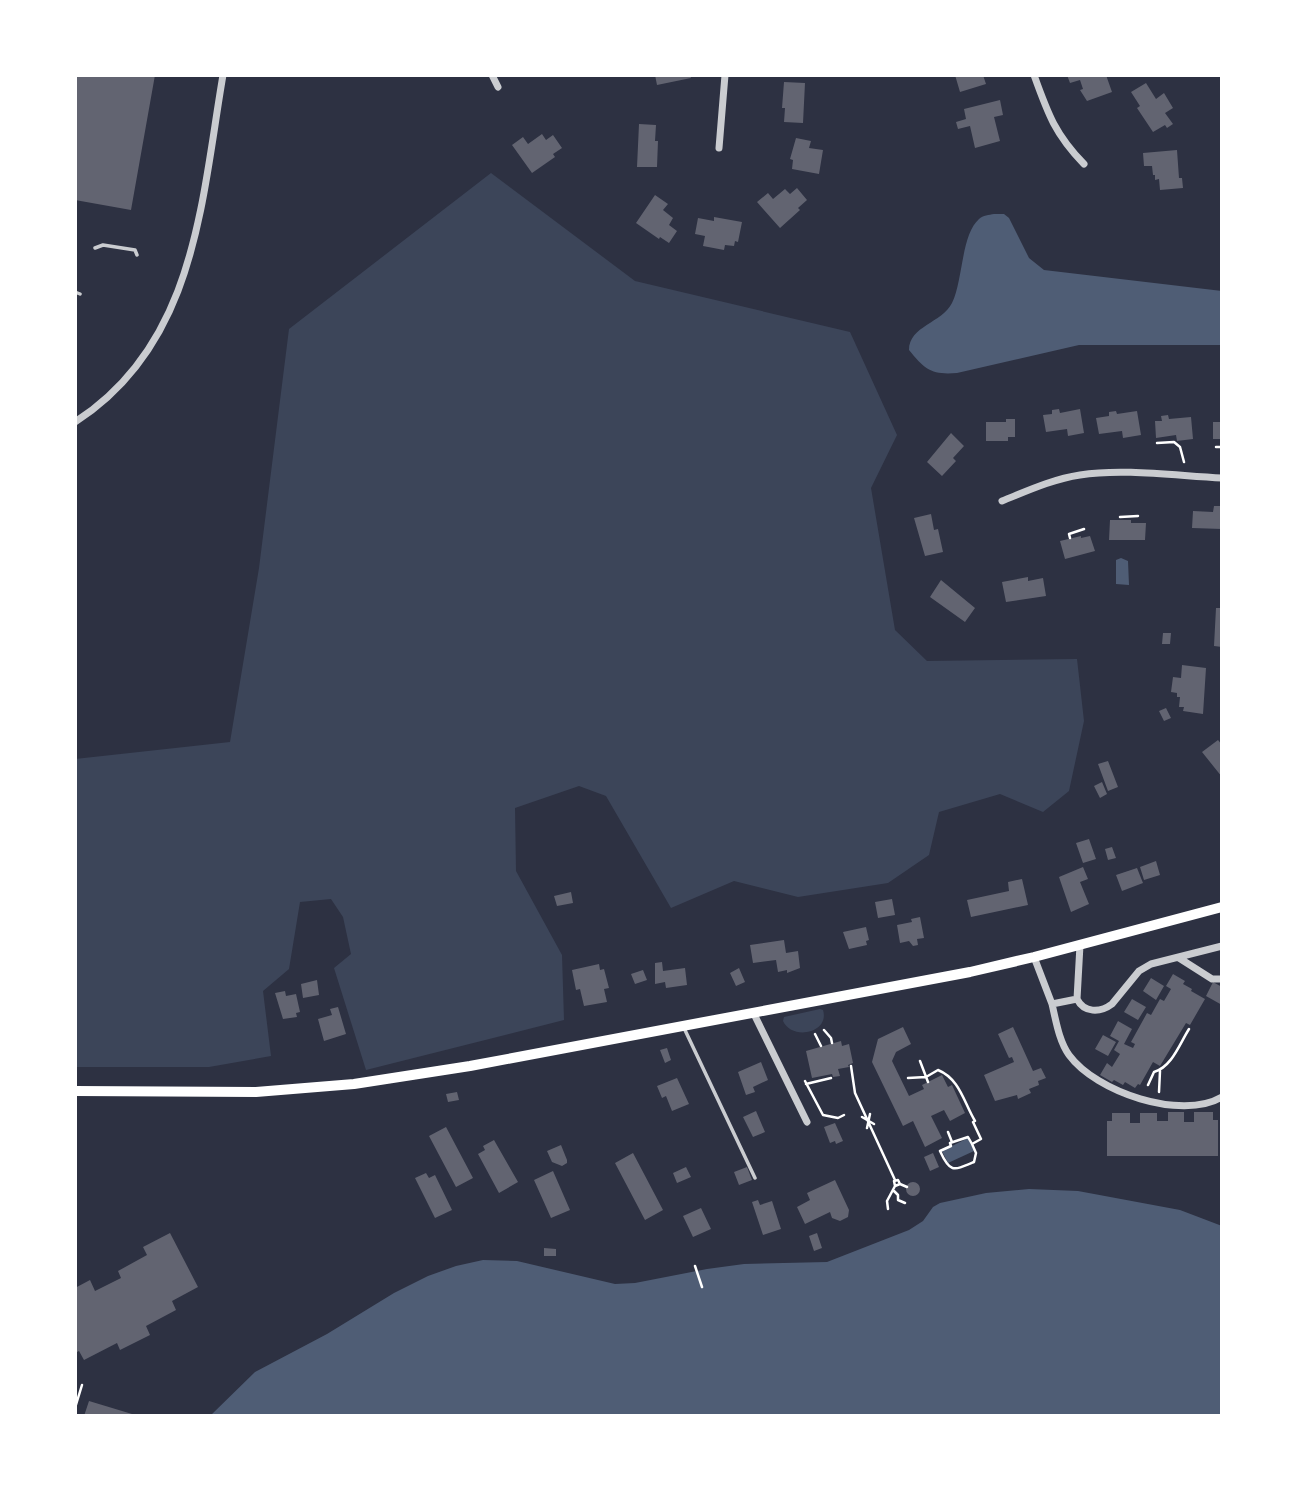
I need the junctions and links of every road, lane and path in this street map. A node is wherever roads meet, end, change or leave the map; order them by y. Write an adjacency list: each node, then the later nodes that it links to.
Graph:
1 (223, 75): 10 (street)
2 (492, 75): 5 (street)
3 (725, 75): 6 (street)
4 (1034, 75): 7 (street)
5 (498, 87)
6 (719, 148)
7 (1084, 164)
8 (96, 248): 9 (lane)
9 (137, 255)
10 (75, 422)
11 (1157, 443): 14 (path)
12 (1216, 447): 13 (path)
13 (1222, 447)
14 (1184, 462)
15 (1222, 478): 16 (street)
16 (1002, 501)
17 (1138, 516): 18 (path)
18 (1120, 517)
19 (1084, 529): 20 (path)
20 (1070, 538)
21 (1222, 907): 22 (main road)
22 (1080, 945): 24 (main road); 27 (street)
23 (1222, 946): 25 (street)
24 (1034, 957): 28 (street); 29 (main road)
25 (1179, 958): 26 (street); 27 (street)
26 (1222, 979)
27 (1077, 999): 28 (street)
28 (1052, 1004): 45 (street)
29 (753, 1012): 30 (main road); 50 (street)
30 (683, 1026): 43 (main road); 56 (lane)
31 (1189, 1029): 38 (path)
32 (824, 1030): 34 (path)
33 (815, 1034): 35 (path)
34 (832, 1043)
35 (821, 1046)
36 (920, 1061): 41 (path)
37 (851, 1066): 49 (path)
38 (1160, 1071): 42 (path); 45 (path)
39 (831, 1078): 47 (path)
40 (908, 1078): 41 (path)
41 (927, 1079): 55 (path)
42 (1147, 1085)
43 (75, 1091)
44 (1222, 1097): 45 (street)
45 (1157, 1102)
46 (870, 1114): 49 (path)
47 (844, 1115)
48 (862, 1117): 49 (path)
49 (868, 1121): 51 (path); 52 (path); 57 (path)
50 (807, 1122)
51 (874, 1124)
52 (867, 1128)
53 (948, 1132): 54 (path)
54 (953, 1142): 55 (path); 55 (path)
55 (972, 1144)
56 (755, 1178)
57 (895, 1180): 58 (path); 59 (path)
58 (900, 1184): 59 (path); 60 (path)
59 (895, 1186): 61 (path)
60 (907, 1186)
61 (894, 1191): 62 (path); 63 (path)
62 (905, 1203)
63 (888, 1209)
64 (695, 1266): 65 (path)
65 (702, 1287)
66 (82, 1385): 67 (path)
67 (75, 1408)

